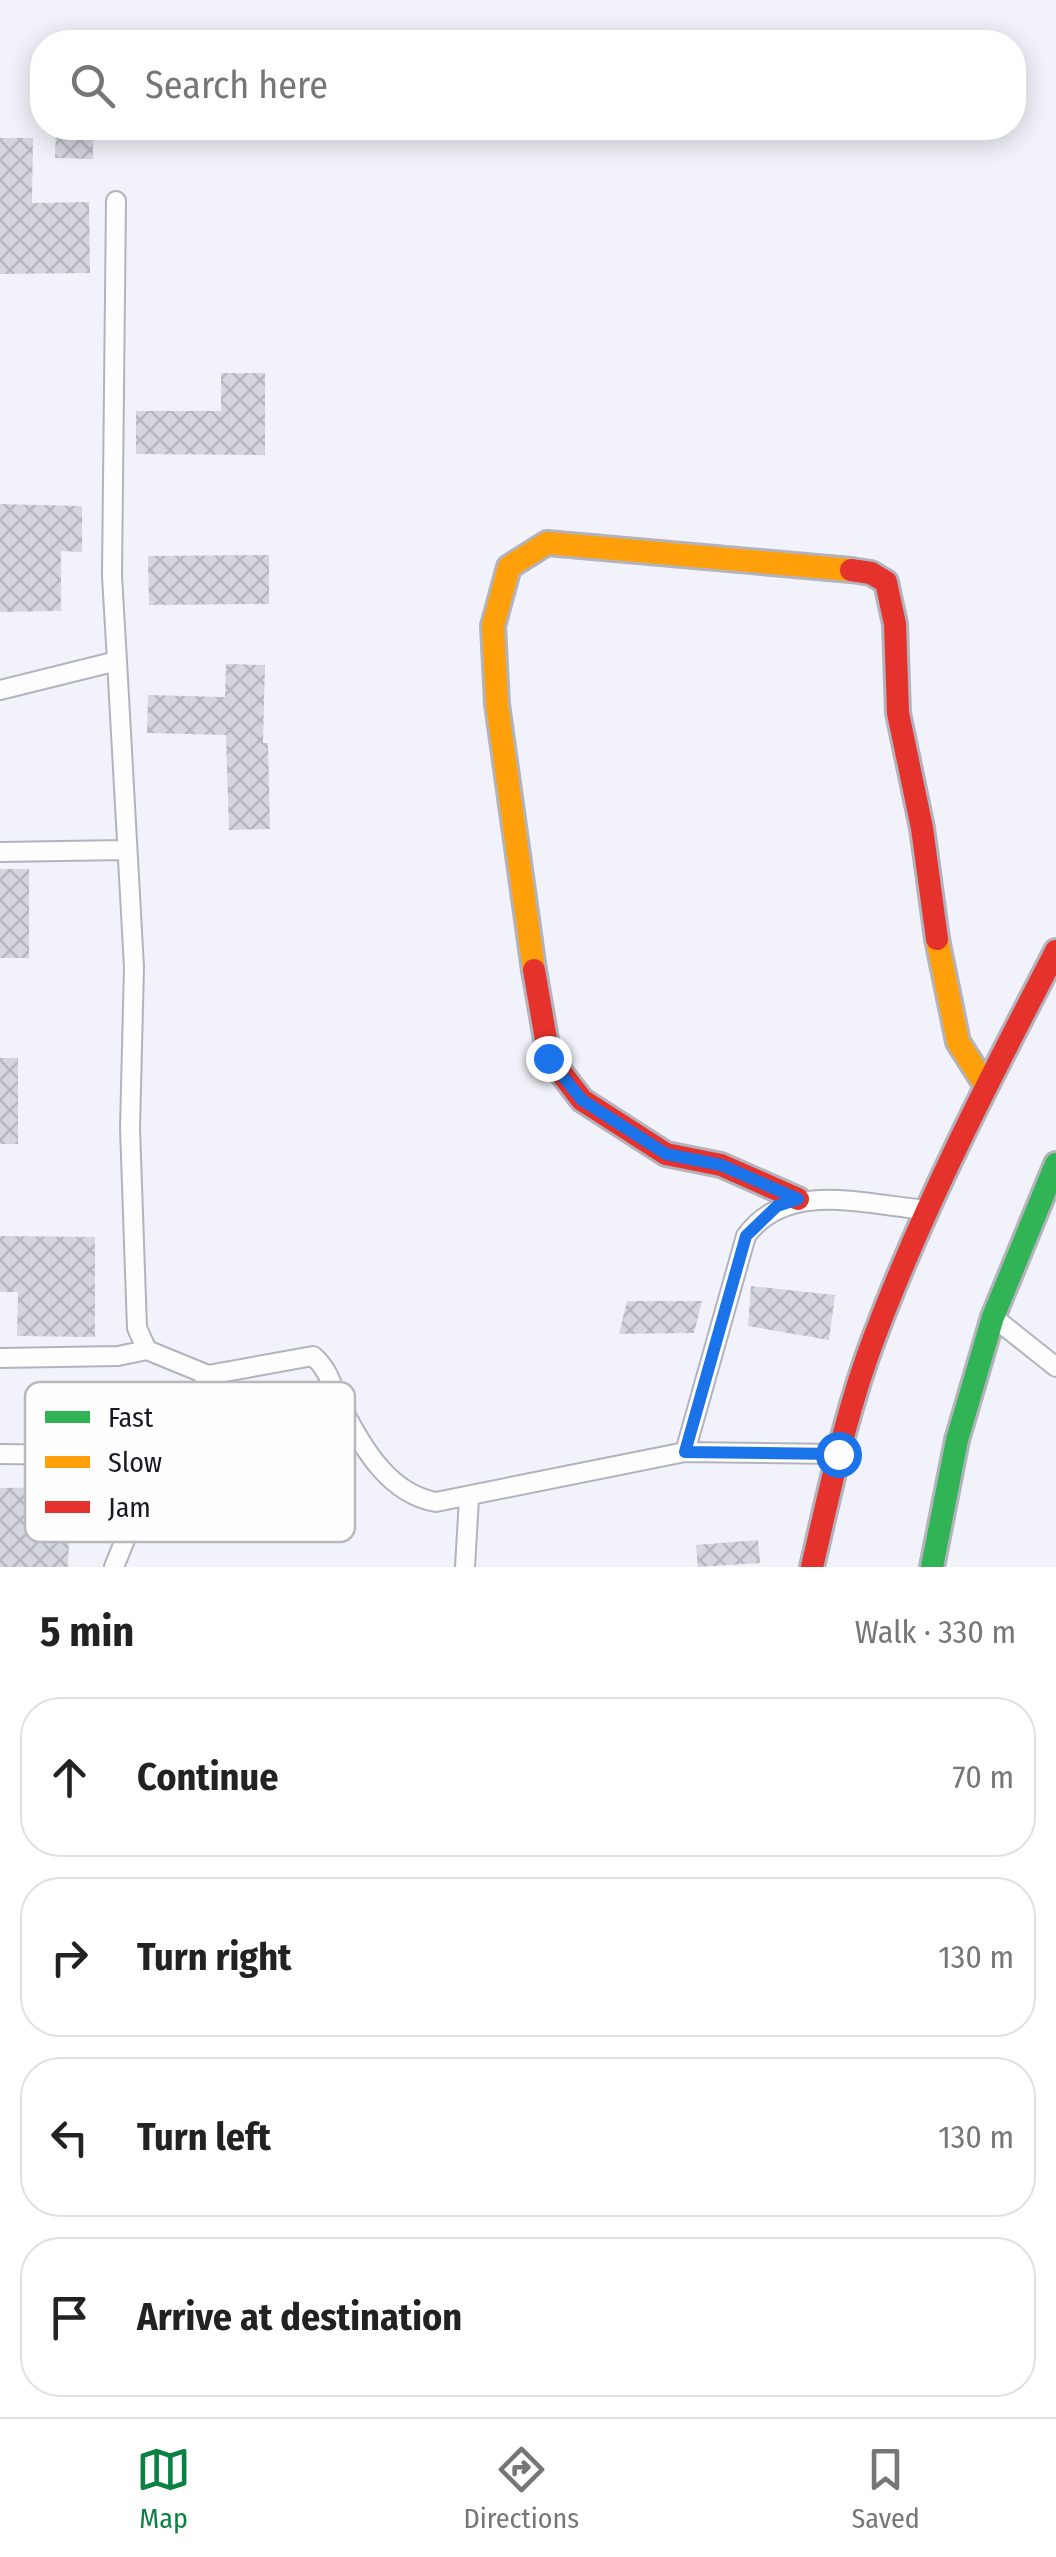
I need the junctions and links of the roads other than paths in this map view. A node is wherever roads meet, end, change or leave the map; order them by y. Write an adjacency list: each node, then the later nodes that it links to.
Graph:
1 (116, 201): 2 (street)
2 (117, 660): 3 (street); 4 (street)
3 (0, 690)
4 (124, 850): 5 (street); 12 (street)
5 (0, 852)
6 (1056, 951): 7 (main road)
7 (986, 1086): 9 (main road); 10 (main road)
8 (1056, 1164): 11 (main road)
9 (798, 1199): 10 (street); 19 (street)
10 (927, 1210): 22 (main road)
11 (992, 1317): 14 (street); 28 (main road)
12 (147, 1350): 13 (street); 15 (street)
13 (0, 1358)
14 (1056, 1367)
15 (208, 1376): 16 (street); 17 (street)
16 (205, 1382)
17 (331, 1382)
18 (355, 1428): 23 (street)
19 (685, 1452): 22 (street); 23 (street)
20 (0, 1454): 21 (street)
21 (25, 1454)
22 (838, 1454): 27 (main road)
23 (469, 1498): 26 (street)
24 (124, 1542): 25 (street)
25 (114, 1567)
26 (465, 1567)
27 (812, 1567)
28 (932, 1567)

